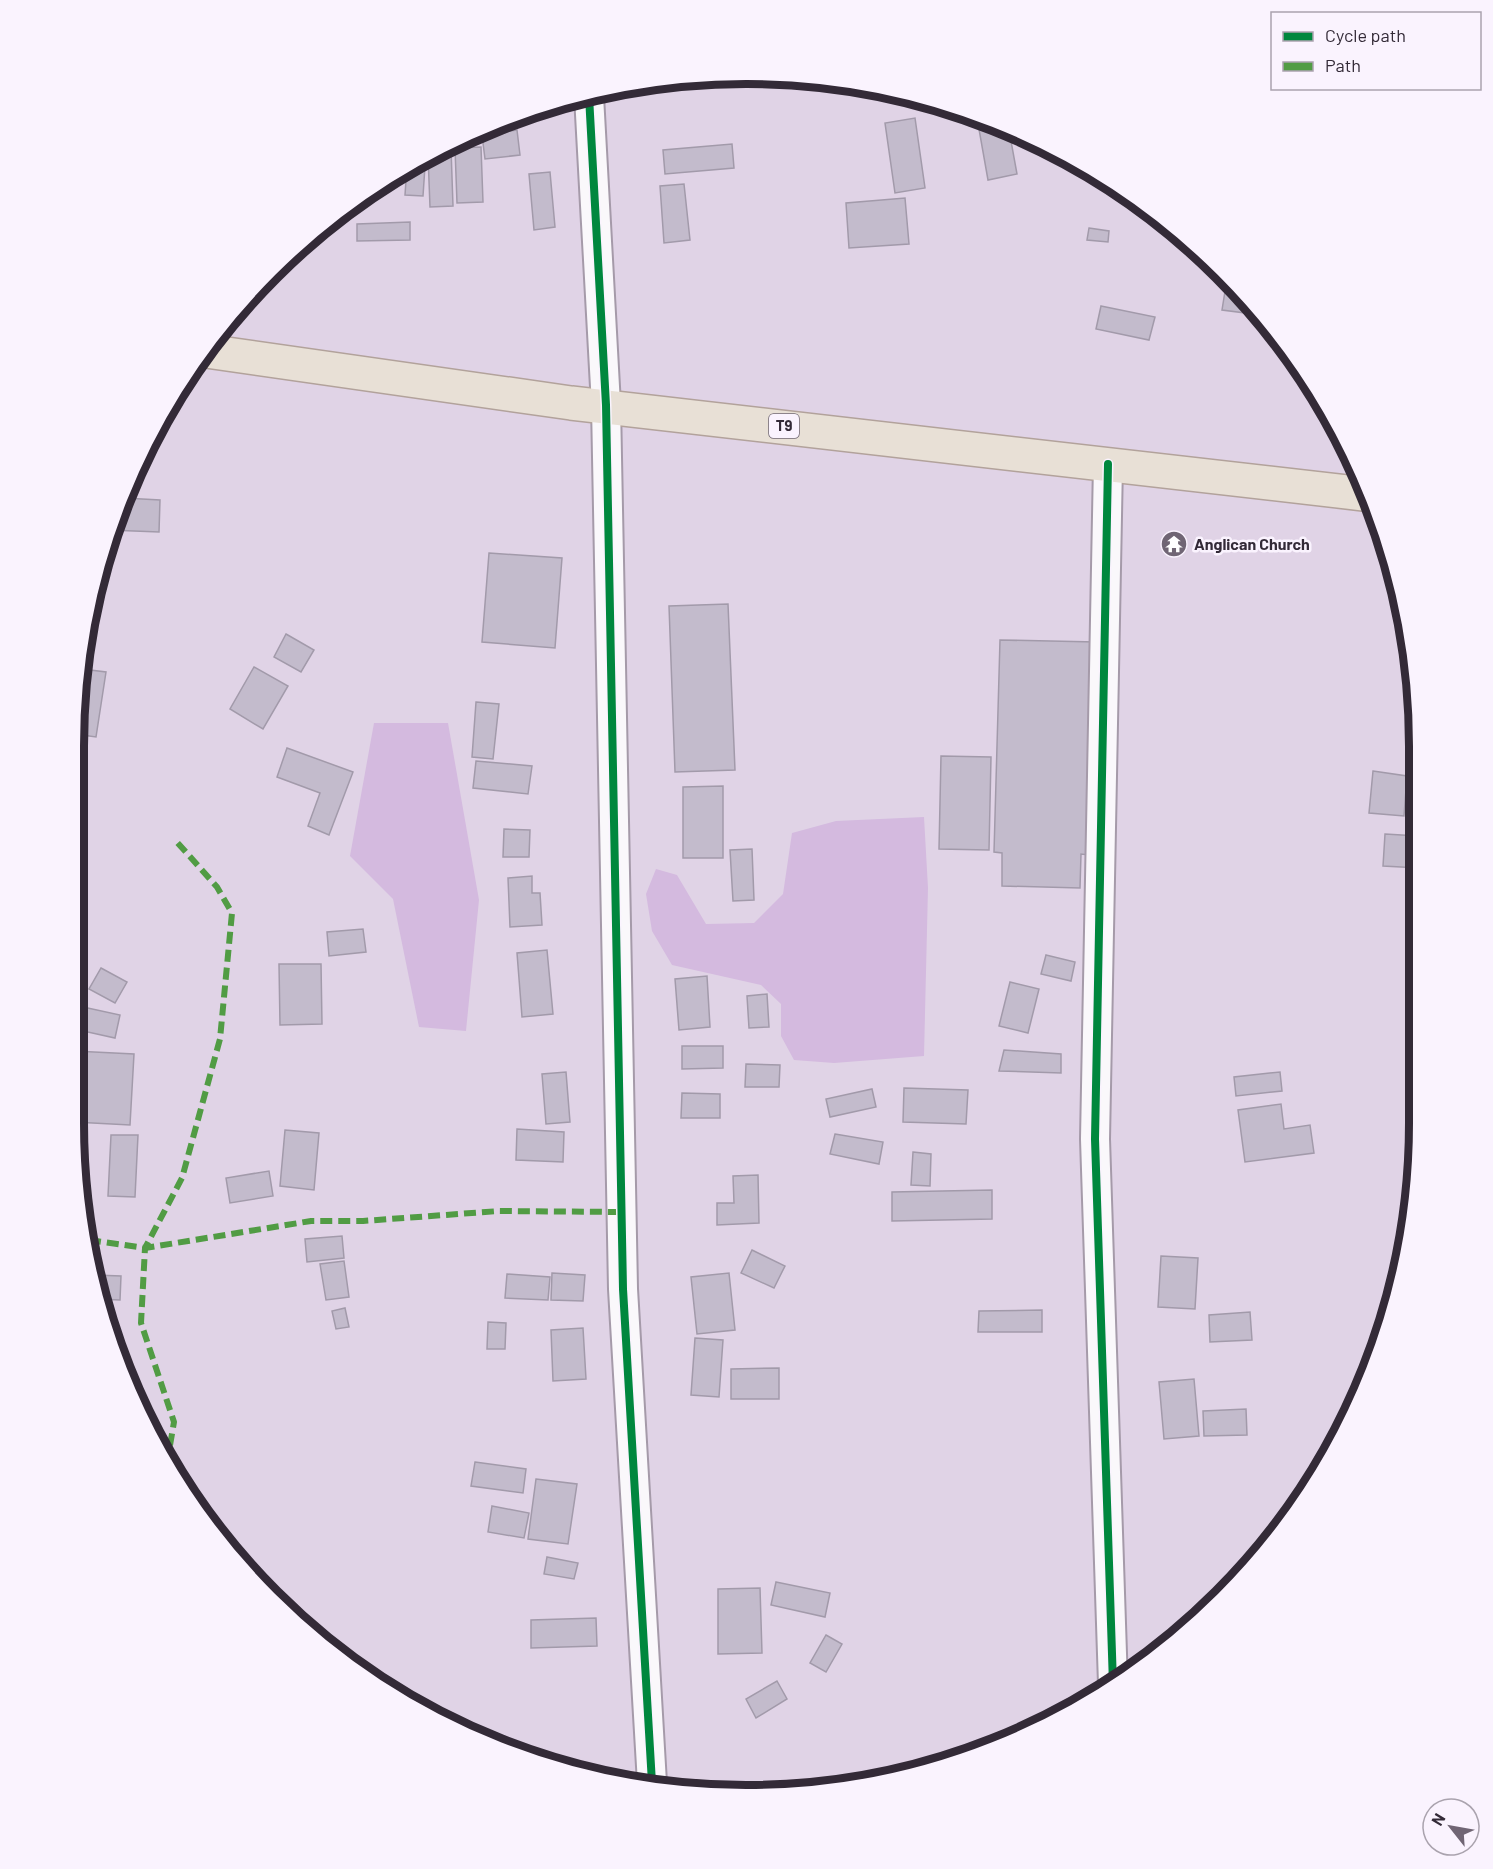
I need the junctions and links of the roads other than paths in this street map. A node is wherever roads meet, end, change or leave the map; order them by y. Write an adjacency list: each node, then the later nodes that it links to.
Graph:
1 (589, 104): 3 (street)
2 (214, 352): 3 (highway, T9)
3 (606, 405): 4 (highway, T9); 7 (street)
4 (1108, 464): 5 (highway, T9); 6 (street)
5 (1359, 493)
6 (1113, 1674)
7 (652, 1778)

